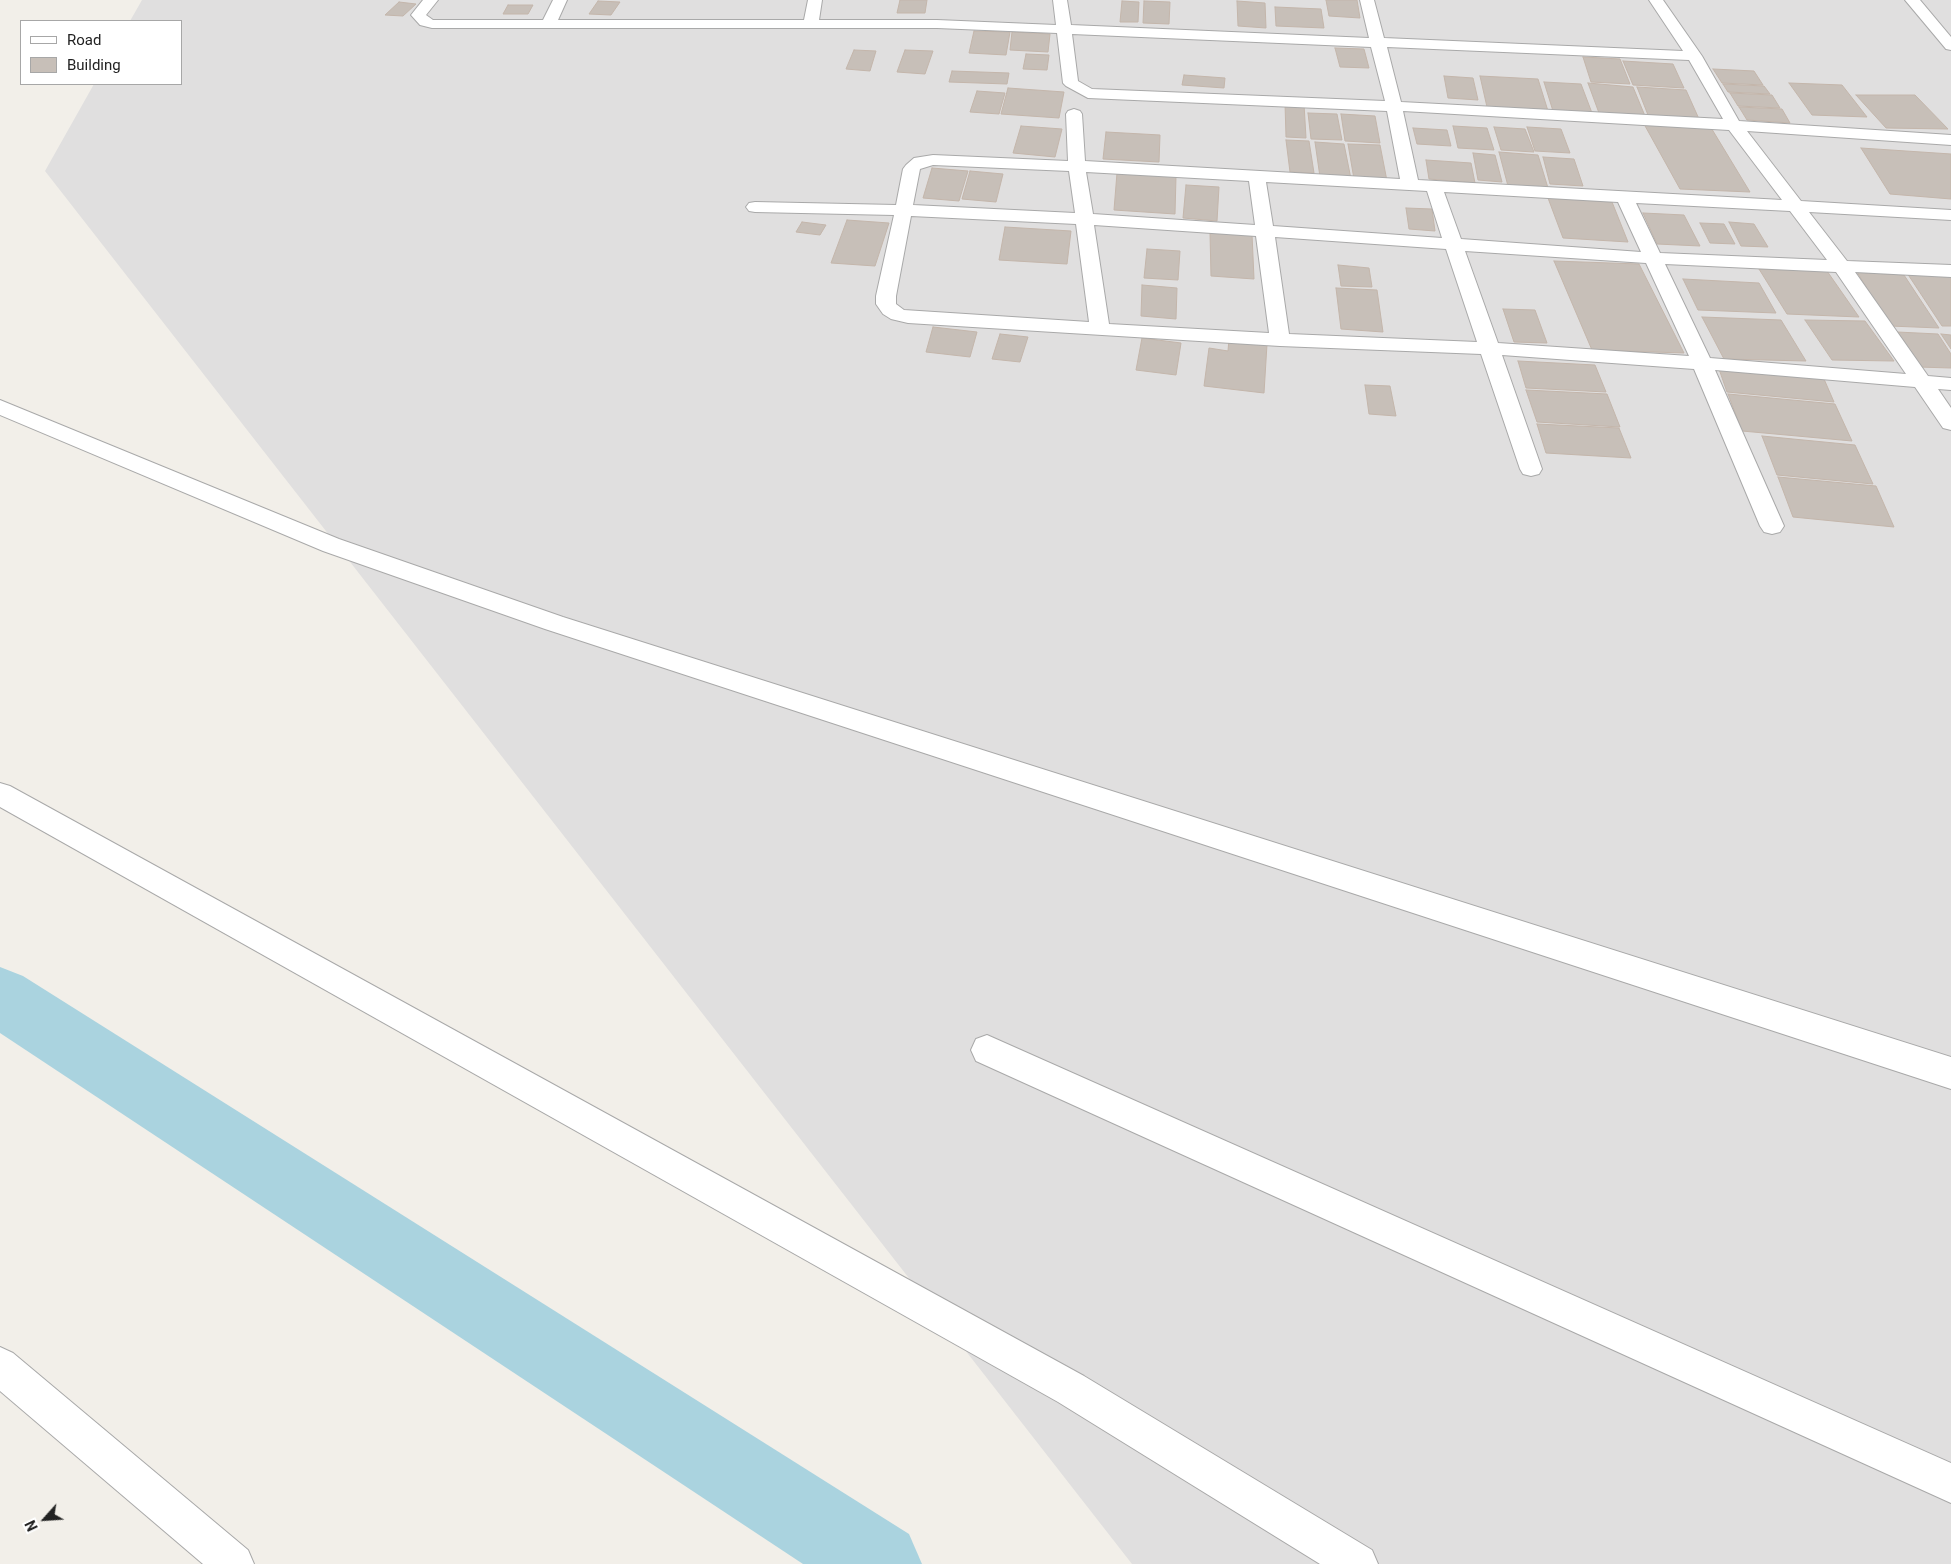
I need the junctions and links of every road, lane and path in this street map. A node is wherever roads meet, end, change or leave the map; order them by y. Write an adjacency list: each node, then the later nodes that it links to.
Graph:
1 (431, 0): 10 (street)
2 (560, 0): 10 (street)
3 (815, 0): 11 (street)
4 (1060, 0): 14 (street)
5 (1367, 0): 15 (street)
6 (1651, 0): 17 (street)
7 (1912, 0): 16 (street)
8 (686, 8): 12 (street)
9 (938, 8): 13 (street)
10 (549, 22): 12 (street)
11 (811, 23): 12 (street); 13 (street)
12 (681, 24)
13 (937, 24): 14 (street)
14 (1063, 30): 15 (street); 18 (street)
15 (1380, 43): 17 (street); 18 (street)
16 (1951, 46)
17 (1694, 56): 20 (street)
18 (1394, 106): 20 (street); 24 (street)
19 (1074, 114): 22 (street)
20 (1734, 125): 21 (street); 27 (street)
21 (1951, 140)
22 (1077, 166): 23 (street); 29 (street); 31 (street)
23 (1257, 176): 24 (street); 32 (street)
24 (1410, 185): 25 (street)
25 (1434, 187): 26 (street); 33 (street)
26 (1625, 197): 27 (street); 34 (street)
27 (1795, 206): 30 (street); 35 (street)
28 (755, 207): 29 (street)
29 (903, 210): 31 (street); 37 (street)
30 (1951, 215)
31 (1086, 219): 32 (street); 37 (street)
32 (1265, 230): 33 (street); 38 (street)
33 (1454, 244): 34 (street); 39 (street)
34 (1653, 258): 35 (street); 40 (street)
35 (1841, 266): 36 (street); 41 (street)
36 (1951, 271)
37 (1100, 329): 38 (street)
38 (1280, 340): 39 (street)
39 (1489, 348): 40 (street); 45 (street)
40 (1702, 363): 41 (street); 46 (street)
41 (1920, 381): 42 (street); 44 (street)
42 (1951, 384)
43 (0, 407): 49 (street)
44 (1951, 424)
45 (1531, 469)
46 (1772, 526)
47 (0, 794): 53 (street)
48 (987, 1050): 51 (street)
49 (1951, 1073)
50 (0, 1366): 52 (street)
51 (1951, 1483)
52 (234, 1564)
53 (1358, 1564)

